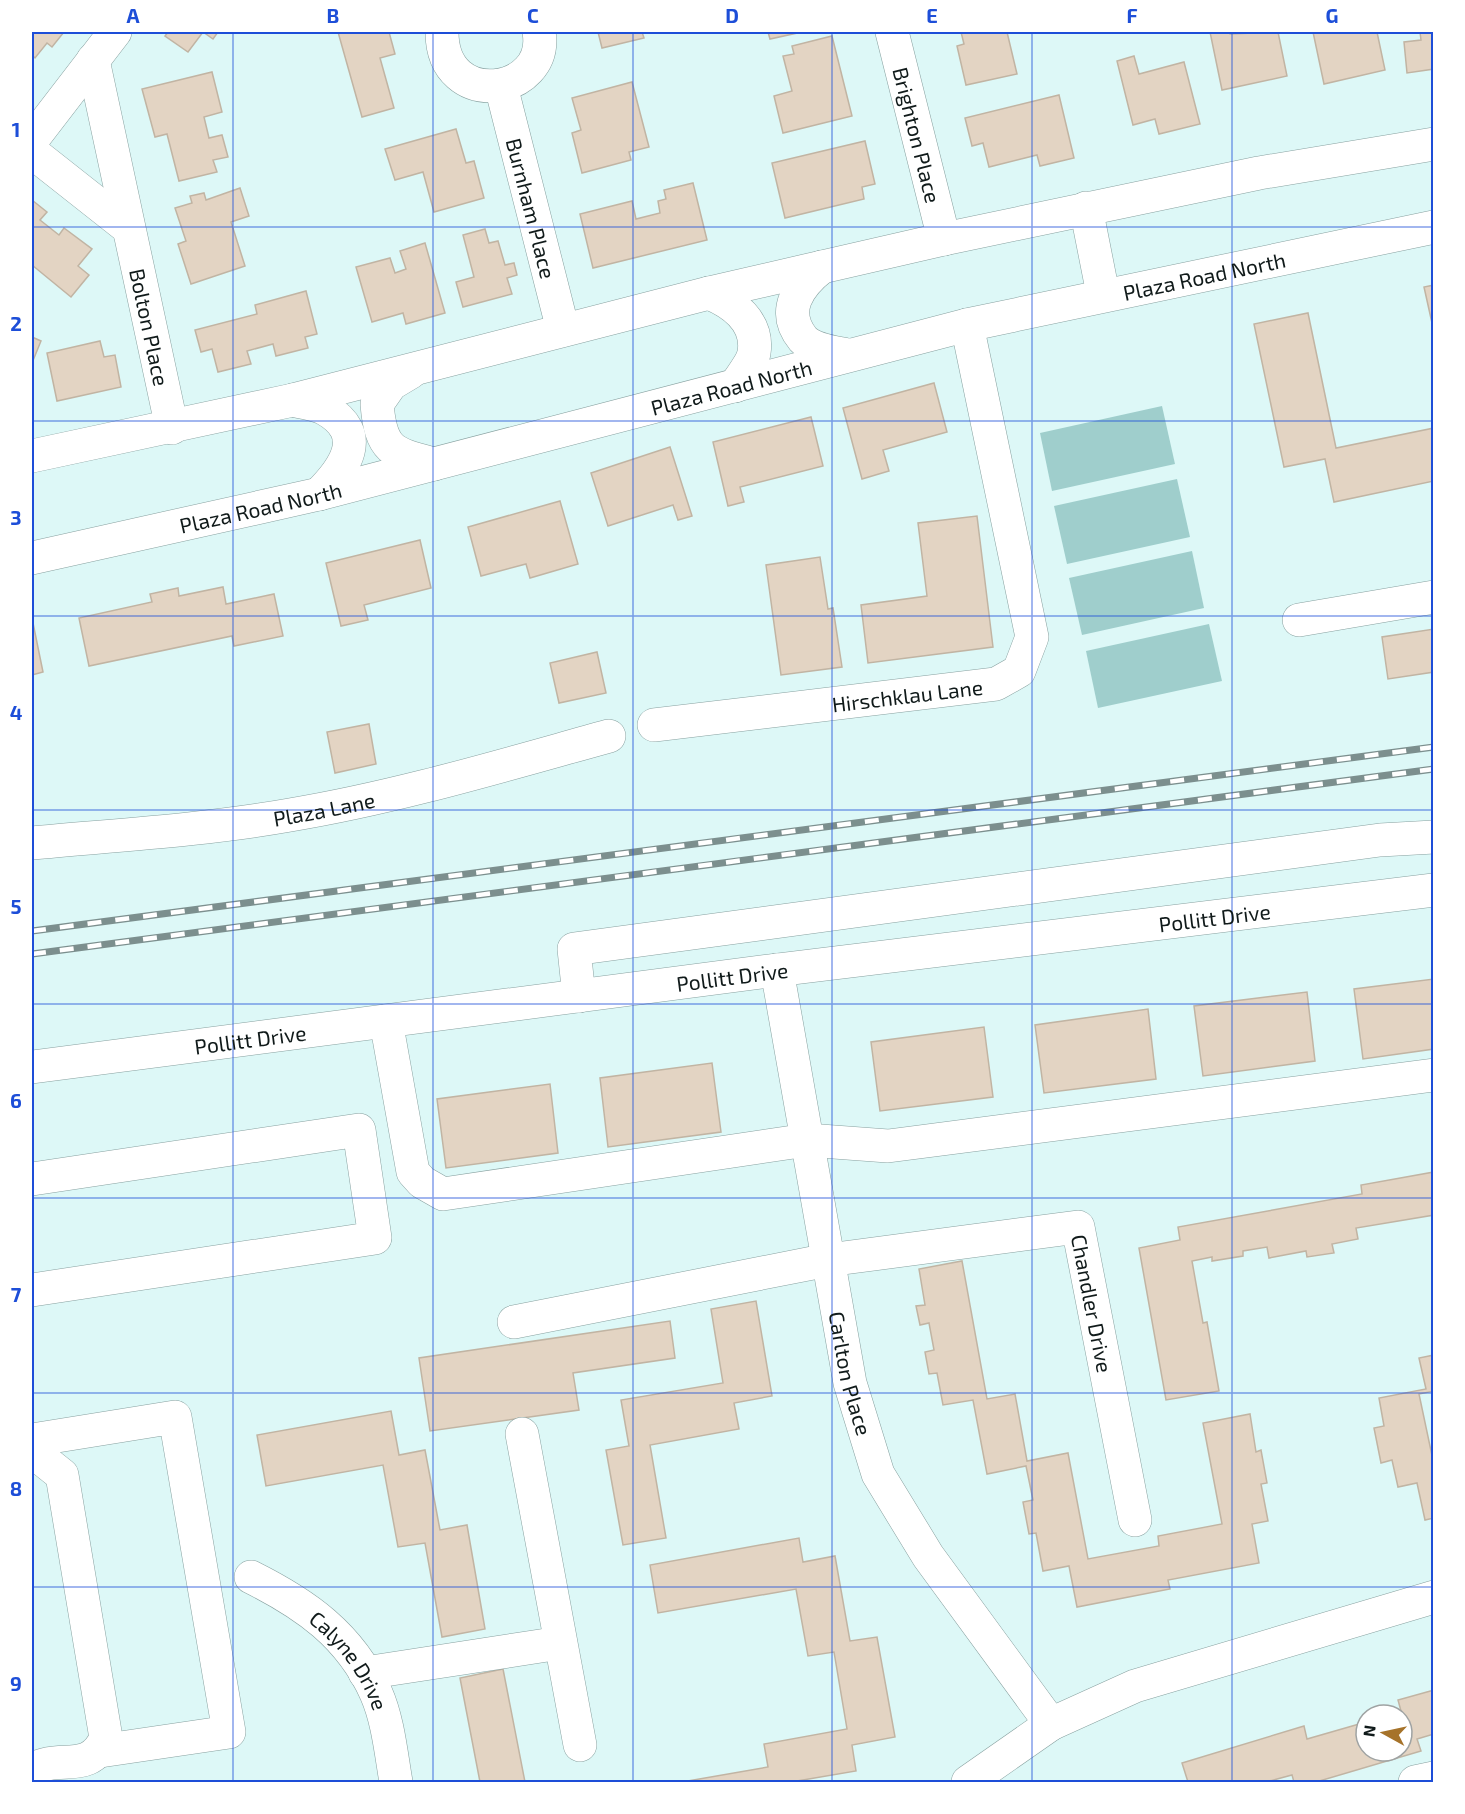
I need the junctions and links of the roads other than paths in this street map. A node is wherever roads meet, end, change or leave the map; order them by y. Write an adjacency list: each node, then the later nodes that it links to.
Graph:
1 (116, 32): 5 (street)
2 (442, 32): 6 (street)
3 (539, 32): 6 (street)
4 (892, 32): 13 (street, Brighton Place)
5 (93, 60): 7 (street); 11 (street, Bolton Place)
6 (501, 86): 18 (street, Burnham Place)
7 (32, 140)
8 (1434, 144): 10 (street)
9 (32, 152): 11 (street)
10 (1086, 208): 13 (street); 16 (street)
11 (127, 227): 23 (street, Bolton Place)
12 (1434, 227): 16 (street, Plaza Road North)
13 (944, 239): 14 (street)
14 (822, 267): 15 (street); 19 (street)
15 (709, 293): 18 (street); 21 (street)
16 (1103, 294): 17 (street, Plaza Road North)
17 (967, 325): 19 (street, Plaza Road North); 30 (street, Hirschklau Lane)
18 (563, 330): 20 (street)
19 (846, 355): 21 (street, Plaza Road North)
20 (417, 368): 22 (street); 25 (street)
21 (735, 386): 25 (street, Plaza Road North)
22 (293, 400): 23 (street); 26 (street)
23 (172, 428): 24 (street)
24 (32, 456)
25 (435, 464): 26 (street, Plaza Road North)
26 (319, 494): 27 (street, Plaza Road North)
27 (32, 558)
28 (1434, 597): 29 (street)
29 (1299, 620)
30 (654, 725)
31 (609, 736): 33 (street, Plaza Lane)
32 (1434, 837): 36 (street)
33 (32, 843)
34 (1434, 890): 35 (street, Pollitt Drive)
35 (777, 970): 36 (street, Pollitt Drive); 40 (street, Carlton Place)
36 (579, 996): 37 (street, Pollitt Drive)
37 (386, 1021): 38 (street, Pollitt Drive); 40 (street)
38 (32, 1067)
39 (1434, 1075): 40 (street)
40 (807, 1140): 42 (street, Carlton Place)
41 (32, 1179): 43 (street)
42 (828, 1260): 44 (street); 48 (street, Chandler Drive); 53 (street, Carlton Place)
43 (32, 1290)
44 (514, 1322)
45 (522, 1434): 51 (street)
46 (32, 1440): 55 (street)
47 (32, 1451): 55 (street)
48 (1135, 1520)
49 (251, 1576): 52 (street, Calyne Drive)
50 (1434, 1597): 53 (street)
51 (560, 1643): 52 (street); 54 (street)
52 (364, 1673): 58 (street, Calyne Drive)
53 (1051, 1724): 59 (street)
54 (580, 1745)
55 (100, 1751): 56 (street)
56 (32, 1770)
57 (1434, 1778): 60 (street)
58 (396, 1782)
59 (968, 1782)
60 (1415, 1782)

